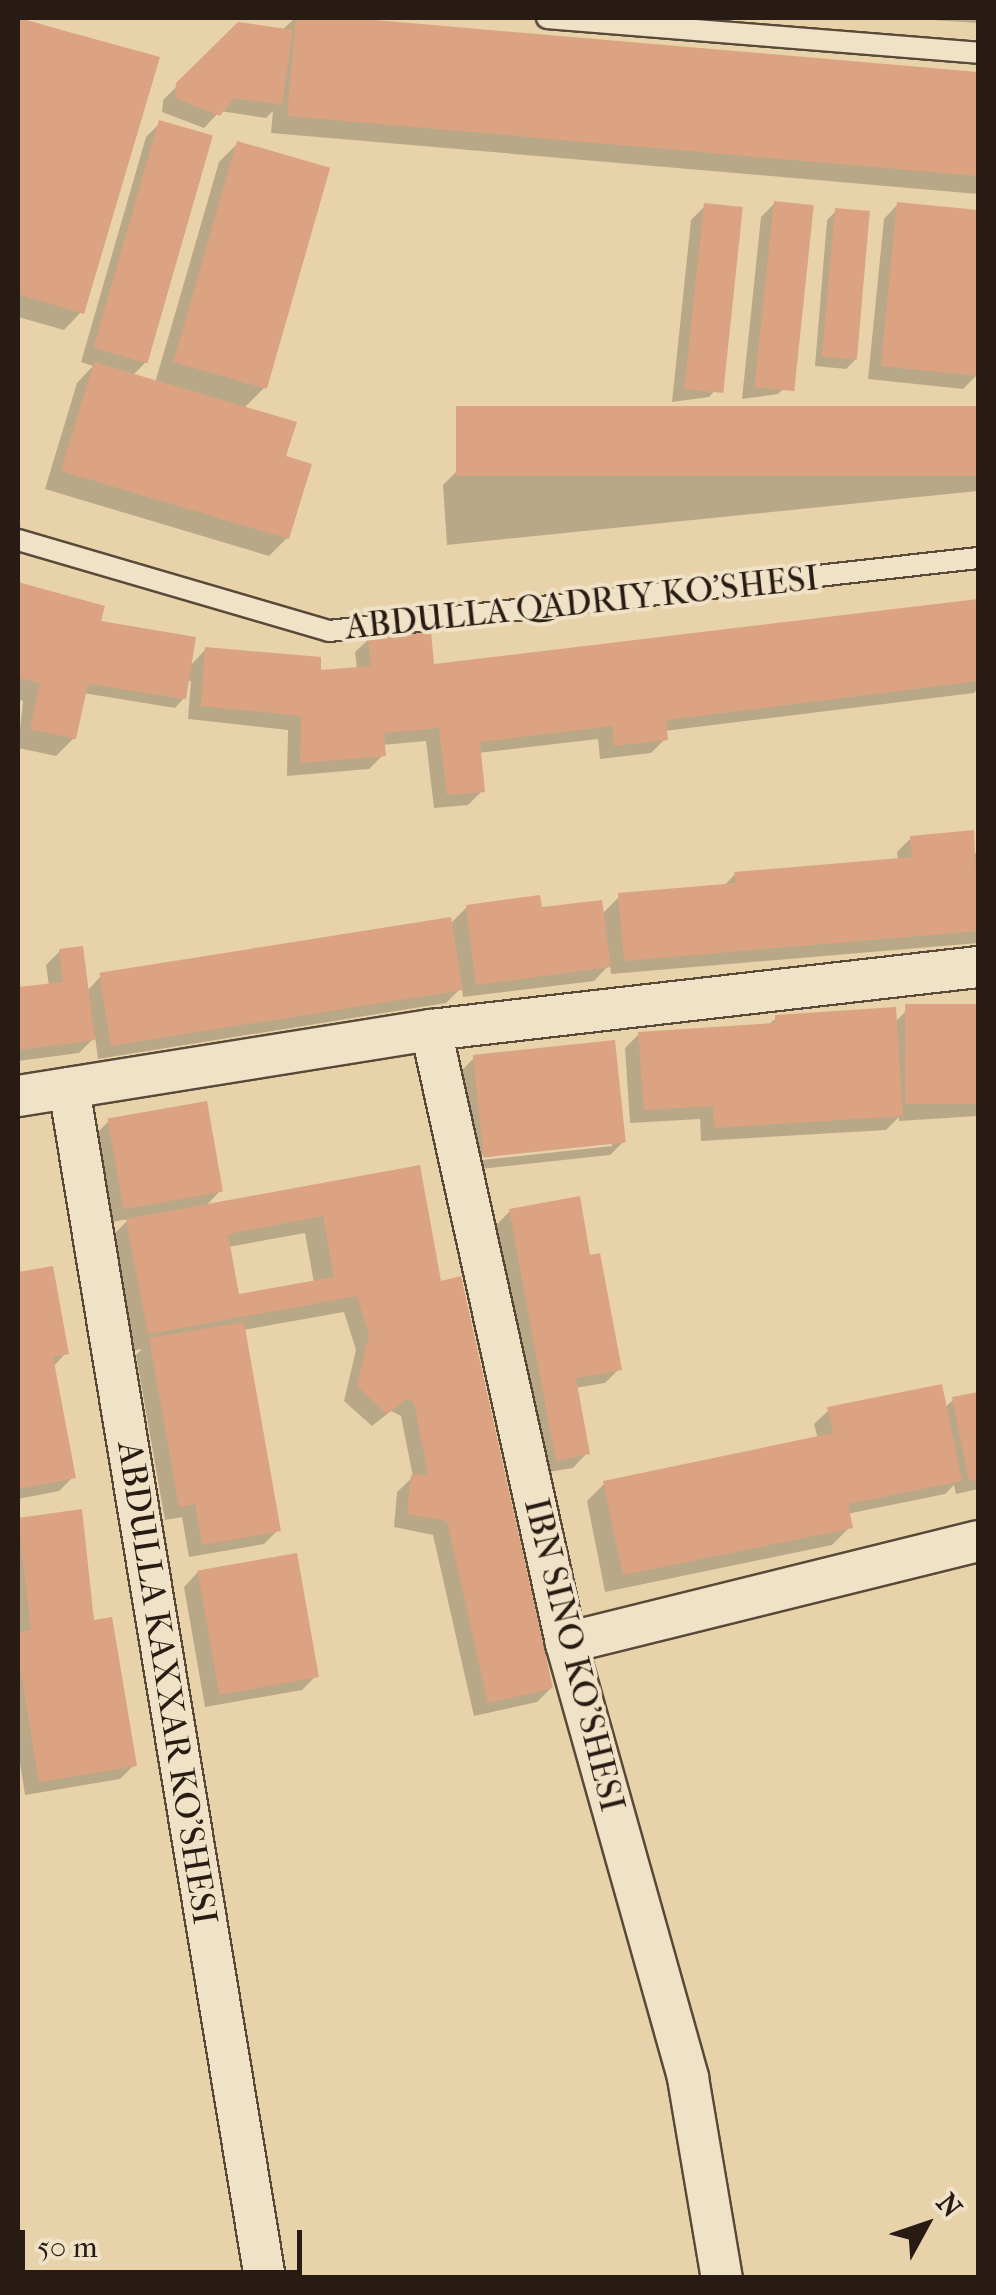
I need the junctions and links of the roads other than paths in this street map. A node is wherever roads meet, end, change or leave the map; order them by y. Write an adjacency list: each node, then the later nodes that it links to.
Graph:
1 (546, 18): 2 (lane)
2 (978, 53)
3 (18, 540): 4 (lane, ABDULLA QADRIY KO'SHESI)
4 (978, 558)
5 (978, 967): 6 (street)
6 (431, 1030): 7 (street); 10 (street, IBN SINO KO'SHESI)
7 (69, 1088): 8 (street); 11 (street, ABDULLA KAXXAR KO'SHESI)
8 (18, 1096)
9 (978, 1541): 10 (street)
10 (566, 1644): 12 (street, IBN SINO KO'SHESI)
11 (265, 2278)
12 (722, 2278)

